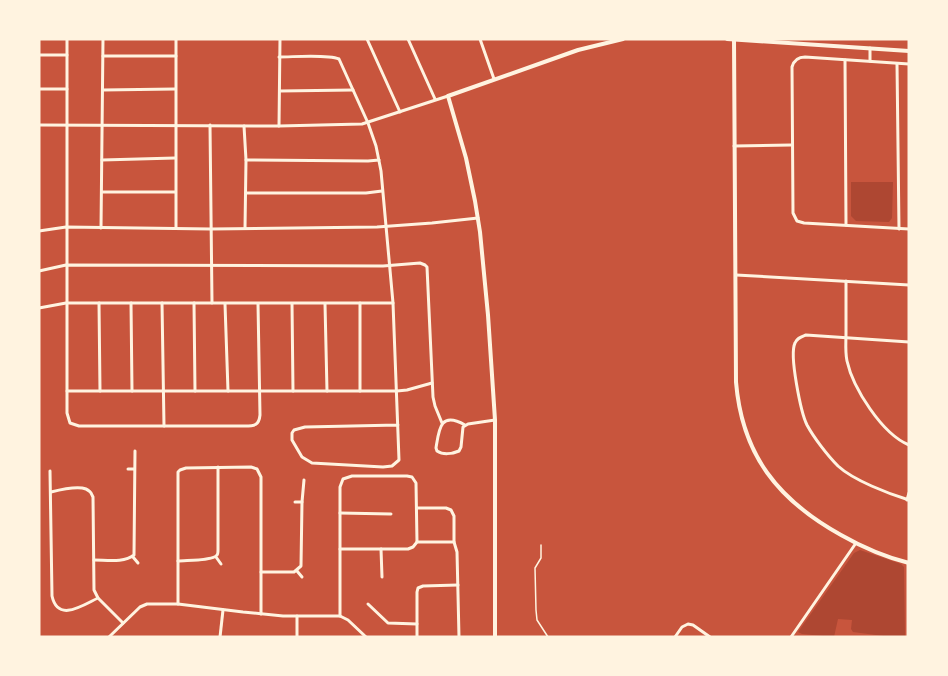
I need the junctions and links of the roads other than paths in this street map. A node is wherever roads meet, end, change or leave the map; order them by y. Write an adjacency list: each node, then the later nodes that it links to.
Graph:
1 (67, 39): 14 (street)
2 (103, 39): 15 (street)
3 (176, 39): 16 (street)
4 (280, 39): 17 (street)
5 (368, 39): 31 (street)
6 (408, 39): 30 (street)
7 (480, 39): 22 (street)
8 (623, 39): 22 (street)
9 (727, 39): 10 (street)
10 (734, 39): 11 (street); 41 (street)
11 (870, 48): 12 (street); 19 (street)
12 (909, 51)
13 (39, 55): 14 (street)
14 (67, 55): 24 (street)
15 (103, 56): 16 (street); 26 (street)
16 (176, 56): 25 (street)
17 (279, 57): 27 (street); 28 (street)
18 (845, 60): 19 (street); 40 (street); 51 (street)
19 (870, 61): 20 (street)
20 (897, 64): 21 (street); 58 (street)
21 (909, 64)
22 (494, 79): 29 (street)
23 (39, 89): 24 (street)
24 (67, 89): 34 (street)
25 (175, 89): 26 (street); 36 (street)
26 (103, 90): 35 (street)
27 (353, 90): 28 (street); 32 (street)
28 (279, 91): 39 (street)
29 (448, 96): 30 (street); 50 (street)
30 (435, 99): 31 (street)
31 (400, 112): 32 (street)
32 (368, 123): 39 (street); 45 (street)
33 (39, 125): 34 (street)
34 (68, 125): 35 (street); 52 (street)
35 (101, 125): 36 (street); 43 (street)
36 (176, 125): 37 (street); 42 (street)
37 (210, 125): 38 (street); 57 (street)
38 (244, 126): 39 (street); 44 (street)
39 (279, 126)
40 (791, 145): 41 (street); 51 (street)
41 (734, 146): 65 (street)
42 (175, 158): 43 (street); 48 (street)
43 (102, 160): 47 (street)
44 (246, 160): 45 (street); 49 (street)
45 (379, 160): 46 (street)
46 (382, 191): 49 (street); 53 (street)
47 (102, 192): 48 (street); 54 (street)
48 (175, 192): 55 (street)
49 (246, 193): 56 (street)
50 (478, 218): 53 (street); 95 (street)
51 (846, 225): 58 (street)
52 (66, 227): 54 (street); 60 (street); 61 (street)
53 (386, 227): 56 (street); 63 (street)
54 (101, 228): 55 (street)
55 (176, 228): 57 (street)
56 (245, 228): 57 (street)
57 (211, 229): 62 (street)
58 (898, 229): 59 (street)
59 (909, 229)
60 (39, 231)
61 (66, 265): 62 (street); 64 (street); 69 (street)
62 (211, 266): 63 (street); 73 (street)
63 (390, 266): 75 (street); 83 (street)
64 (39, 271)
65 (736, 275): 66 (street); 117 (street)
66 (846, 281): 67 (street); 81 (street)
67 (909, 285)
68 (131, 302): 70 (street); 71 (street); 86 (street)
69 (66, 303): 70 (street); 80 (street); 84 (street)
70 (99, 303): 85 (street)
71 (162, 303): 72 (street); 87 (street)
72 (194, 303): 73 (street); 88 (street)
73 (212, 303): 76 (street)
74 (360, 303): 75 (street); 79 (street); 93 (street)
75 (393, 303): 94 (street)
76 (225, 304): 77 (street); 89 (street)
77 (258, 304): 78 (street); 90 (street)
78 (292, 304): 79 (street); 91 (street)
79 (326, 304): 92 (street)
80 (39, 308)
81 (846, 338): 82 (street); 100 (street); 109 (street)
82 (909, 342)
83 (432, 382): 94 (street); 96 (street)
84 (67, 391): 85 (street); 99 (street)
85 (100, 391): 86 (street)
86 (132, 391): 87 (street)
87 (164, 391): 88 (street); 99 (street)
88 (195, 391): 89 (street)
89 (228, 391): 90 (street)
90 (260, 391): 91 (street); 99 (street)
91 (293, 391): 92 (street)
92 (327, 391): 93 (street)
93 (360, 391): 94 (street)
94 (397, 391): 97 (street)
95 (495, 420): 98 (street); 148 (street)
96 (442, 423): 98 (street); 98 (street)
97 (398, 425): 97 (street)
98 (465, 425)
99 (164, 426)
100 (909, 445)
101 (135, 451): 104 (street)
102 (218, 467): 122 (street); 124 (street); 129 (street)
103 (128, 469): 104 (street)
104 (134, 469): 121 (street)
105 (50, 471): 107 (street)
106 (304, 480): 111 (street)
107 (51, 492): 123 (street); 133 (street)
108 (909, 493): 109 (street)
109 (908, 500)
110 (295, 502): 111 (street)
111 (302, 502): 128 (street)
112 (417, 508): 113 (street); 115 (street); 116 (street)
113 (340, 513): 114 (street); 119 (street)
114 (391, 514)
115 (417, 542): 116 (street); 120 (street)
116 (454, 542): 132 (street)
117 (856, 543): 126 (street); 152 (street)
118 (541, 545): 149 (lane)
119 (340, 549): 120 (street); 139 (street)
120 (381, 549): 131 (street)
121 (133, 557): 123 (street); 125 (street)
122 (216, 557): 124 (street); 127 (street)
123 (94, 560): 133 (street)
124 (178, 561): 134 (street)
125 (138, 563)
126 (908, 563): 153 (street)
127 (221, 564)
128 (297, 571): 129 (street); 130 (street)
129 (261, 572): 137 (street)
130 (302, 577)
131 (382, 577)
132 (458, 585): 141 (street); 147 (street)
133 (98, 598): 140 (street)
134 (178, 604): 136 (street); 140 (street)
135 (368, 604): 141 (street)
136 (223, 610): 137 (street); 143 (street)
137 (261, 614): 138 (street)
138 (297, 616): 139 (street); 144 (street)
139 (340, 616): 145 (street)
140 (123, 623): 142 (street)
141 (417, 624): 146 (street)
142 (110, 637)
143 (220, 637)
144 (297, 637)
145 (366, 637)
146 (417, 637)
147 (459, 637)
148 (495, 637)
149 (548, 637)
150 (675, 637): 151 (street)
151 (710, 637)
152 (791, 637)
153 (908, 637)

